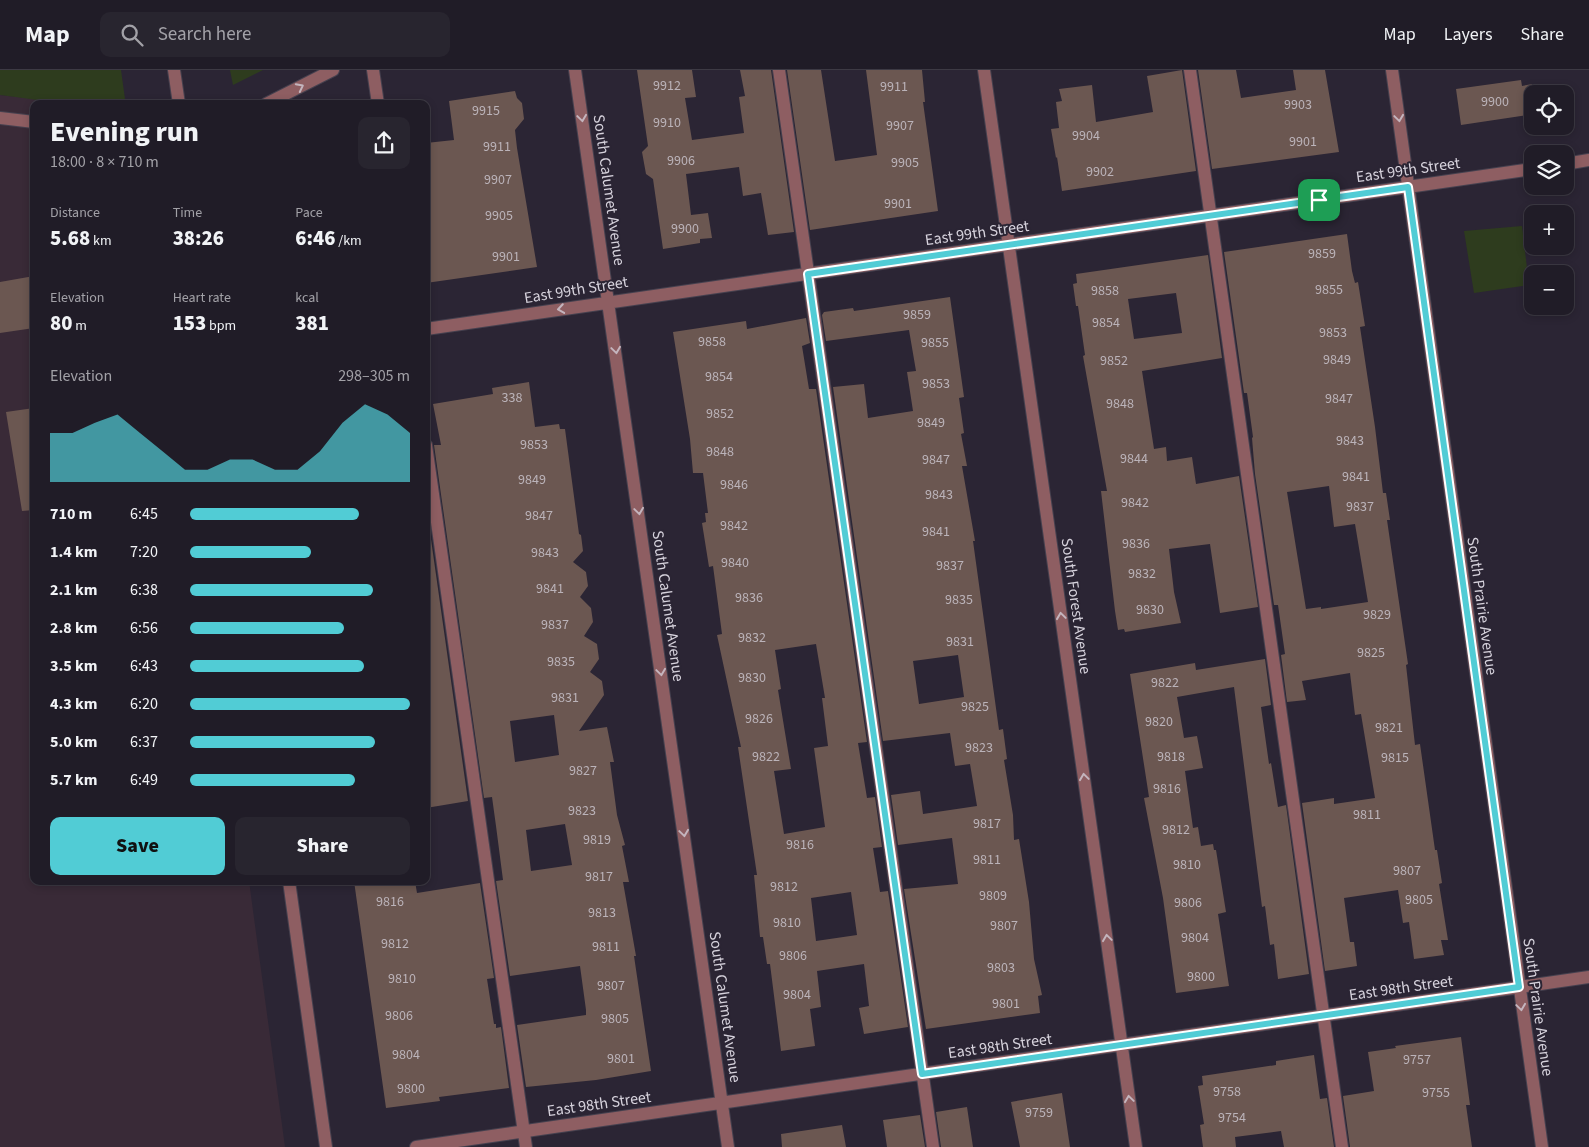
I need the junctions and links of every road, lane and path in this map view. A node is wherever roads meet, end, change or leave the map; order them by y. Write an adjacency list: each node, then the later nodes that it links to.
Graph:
1 (174, 70): 9 (street)
2 (333, 70): 10 (street, one-way to 2)
3 (373, 70): 11 (street)
4 (574, 70): 21 (street, South Calumet Avenue, one-way to 21)
5 (779, 70): 20 (street)
6 (984, 70): 19 (street, South Forest Avenue)
7 (1190, 70): 18 (street)
8 (1392, 70): 17 (street, South Prairie Avenue, one-way to 17)
9 (178, 100)
10 (274, 100)
11 (377, 100)
12 (0, 118): 13 (street)
13 (30, 122)
14 (1589, 160): 15 (street)
15 (1574, 162)
16 (1524, 170): 17 (street, East 99th Street)
17 (1408, 187): 18 (street, East 99th Street); 26 (street, South Prairie Avenue)
18 (1211, 216): 19 (street, East 99th Street); 27 (street)
19 (1009, 245): 20 (street, East 99th Street); 28 (street, South Forest Avenue, one-way to 19)
20 (808, 274): 21 (street, East 99th Street); 29 (street)
21 (609, 302): 22 (street, East 99th Street, one-way to 22); 30 (street, South Calumet Avenue, one-way to 30)
22 (430, 328)
23 (430, 473): 31 (street)
24 (290, 885): 32 (street)
25 (1589, 977): 26 (street, East 98th Street)
26 (1519, 987): 27 (street, East 98th Street); 39 (street, South Prairie Avenue, one-way to 39)
27 (1323, 1016): 28 (street, East 98th Street); 38 (street)
28 (1122, 1045): 29 (street, East 98th Street); 37 (street, South Forest Avenue, one-way to 28)
29 (922, 1074): 30 (street, East 98th Street); 36 (street)
30 (722, 1102): 31 (street, East 98th Street); 35 (street, South Calumet Avenue)
31 (524, 1131): 33 (street, East 98th Street); 34 (street)
32 (326, 1147)
33 (416, 1147)
34 (526, 1147)
35 (728, 1147)
36 (932, 1147)
37 (1136, 1147)
38 (1342, 1147)
39 (1542, 1147)

